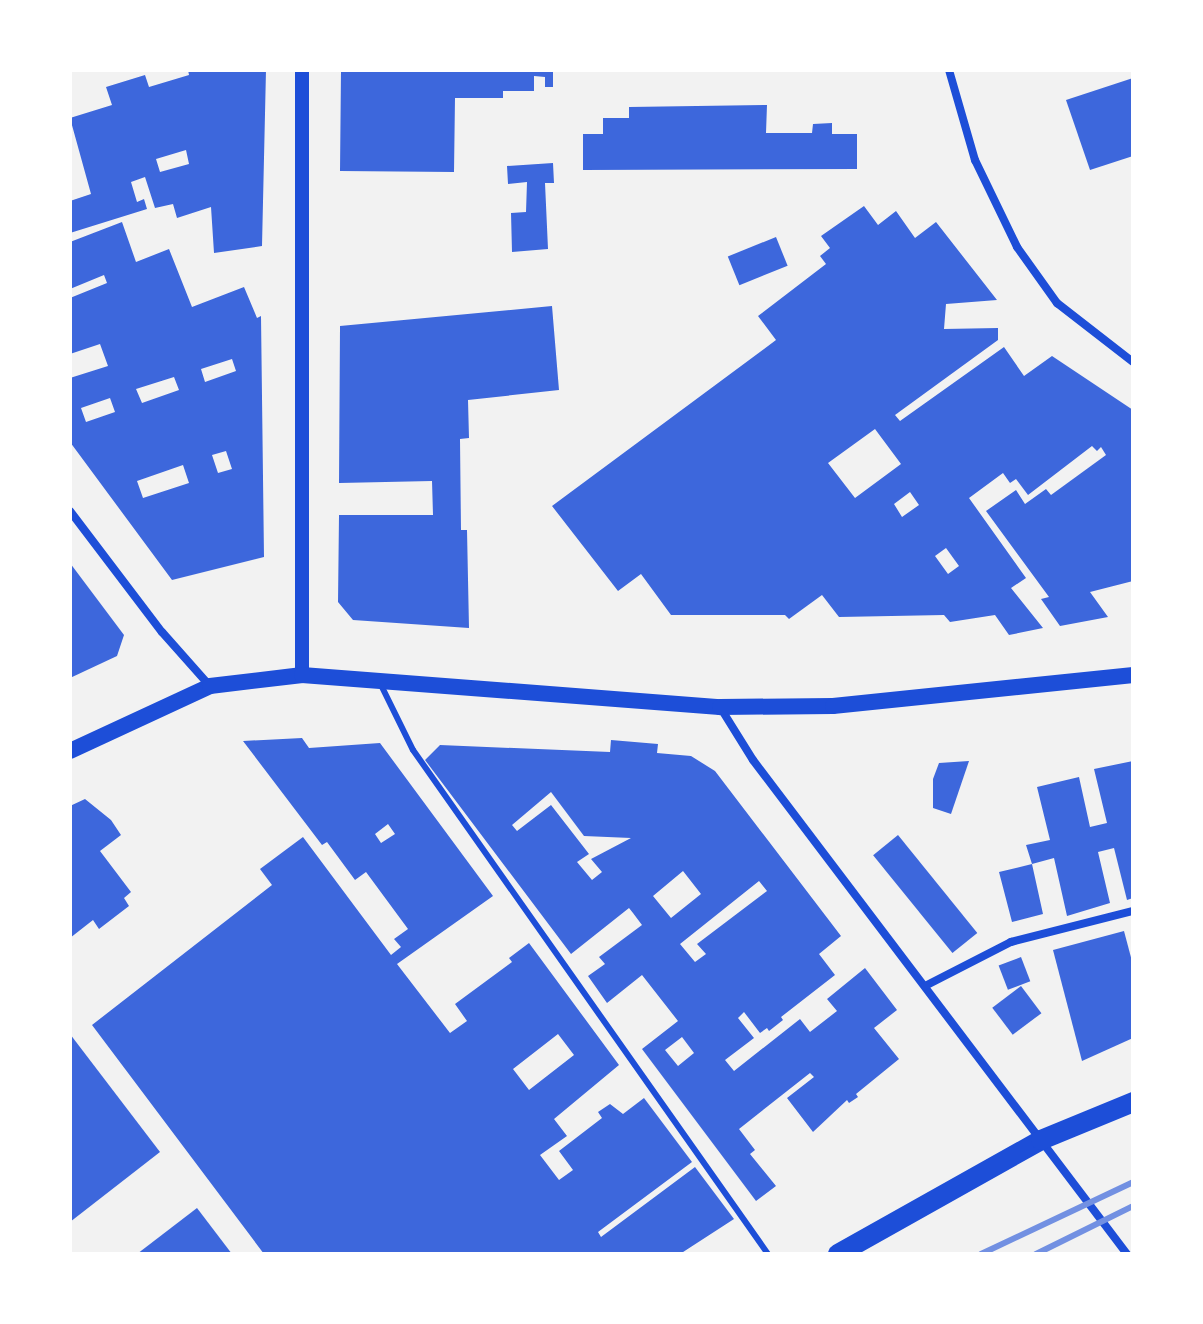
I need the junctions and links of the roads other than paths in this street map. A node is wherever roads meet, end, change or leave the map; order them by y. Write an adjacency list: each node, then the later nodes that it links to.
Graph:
1 (302, 70): 5 (street)
2 (949, 70): 3 (street)
3 (1133, 362)
4 (70, 511): 8 (street)
5 (302, 675): 7 (main road); 8 (main road)
6 (1133, 675): 9 (main road)
7 (378, 678): 9 (main road); 15 (lane)
8 (210, 686): 10 (main road)
9 (720, 707): 12 (street)
10 (70, 751)
11 (1133, 911): 12 (street)
12 (925, 986): 14 (street)
13 (1133, 1102): 14 (main road)
14 (1041, 1140): 16 (main road); 17 (street)
15 (768, 1254)
16 (838, 1254)
17 (1127, 1254)

